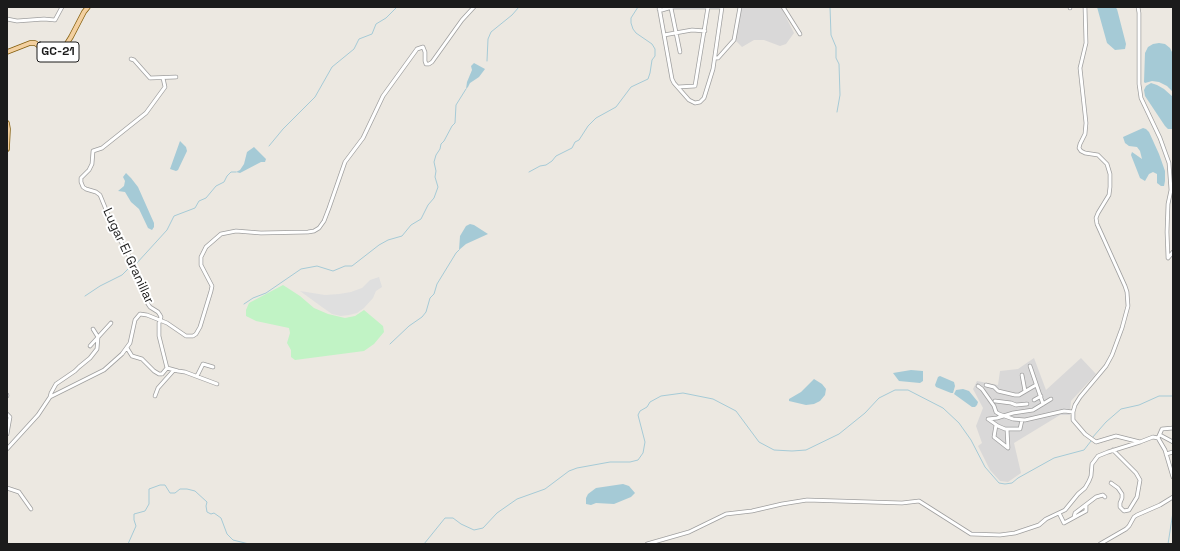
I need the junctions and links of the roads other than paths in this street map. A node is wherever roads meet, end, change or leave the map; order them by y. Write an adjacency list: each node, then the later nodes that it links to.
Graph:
1 (62, 7): 13 (street)
2 (88, 7): 18 (main road, GC-21)
3 (474, 7): 29 (street)
4 (672, 7): 11 (street); 12 (street); 15 (street)
5 (708, 7): 6 (street); 12 (street); 14 (street)
6 (721, 7): 20 (street)
7 (740, 7): 20 (street)
8 (783, 7): 16 (street)
9 (1085, 7): 54 (street)
10 (1138, 7): 27 (street)
11 (659, 8): 17 (street)
12 (678, 8)
13 (7, 19)
14 (705, 31): 15 (street); 24 (street)
15 (676, 32): 17 (street); 19 (street)
16 (800, 34)
17 (664, 35): 24 (street)
18 (7, 52)
19 (680, 52)
20 (715, 58): 24 (street)
21 (131, 59): 23 (street)
22 (176, 77): 23 (street)
23 (163, 78): 29 (street, Lugar El Granillar)
24 (678, 87)
25 (7, 123): 26 (main road)
26 (7, 149)
27 (1167, 247): 28 (street); 28 (street)
28 (1173, 251)
29 (161, 320): 34 (street); 37 (street)
30 (111, 323): 32 (street)
31 (93, 329): 32 (street)
32 (98, 337): 33 (street); 48 (street)
33 (90, 346)
34 (128, 348): 37 (street); 48 (street)
35 (1030, 366): 43 (street)
36 (213, 367): 40 (street)
37 (167, 368): 38 (street)
38 (174, 370): 40 (street); 46 (street)
39 (1022, 375): 45 (street)
40 (197, 376): 41 (street)
41 (217, 384)
42 (986, 385): 45 (street)
43 (1036, 385): 45 (street); 47 (street)
44 (978, 386): 56 (street)
45 (1025, 391)
46 (155, 396)
47 (1041, 396): 50 (street); 53 (street)
48 (50, 397): 65 (street)
49 (1051, 399): 53 (street)
50 (1034, 400)
51 (995, 401): 52 (street)
52 (1027, 404)
53 (1043, 404): 56 (street)
54 (1073, 412): 57 (street); 63 (street)
55 (7, 414): 61 (street)
56 (1004, 416): 57 (street); 58 (street)
57 (1022, 420): 60 (street)
58 (996, 425): 60 (street); 60 (street)
59 (1173, 428): 62 (street)
60 (1007, 429)
61 (7, 434)
62 (1159, 436): 63 (street); 64 (street); 68 (street)
63 (1140, 442): 66 (street)
64 (1173, 442)
65 (7, 449)
66 (1113, 450): 70 (street); 75 (street)
67 (1173, 452): 68 (street)
68 (1166, 454): 69 (street)
69 (1173, 477)
70 (1111, 483)
71 (7, 488): 74 (street)
72 (1106, 497): 75 (street)
73 (1173, 497): 77 (street)
74 (31, 509)
75 (1059, 513): 76 (street)
76 (648, 544)
77 (1100, 544)

